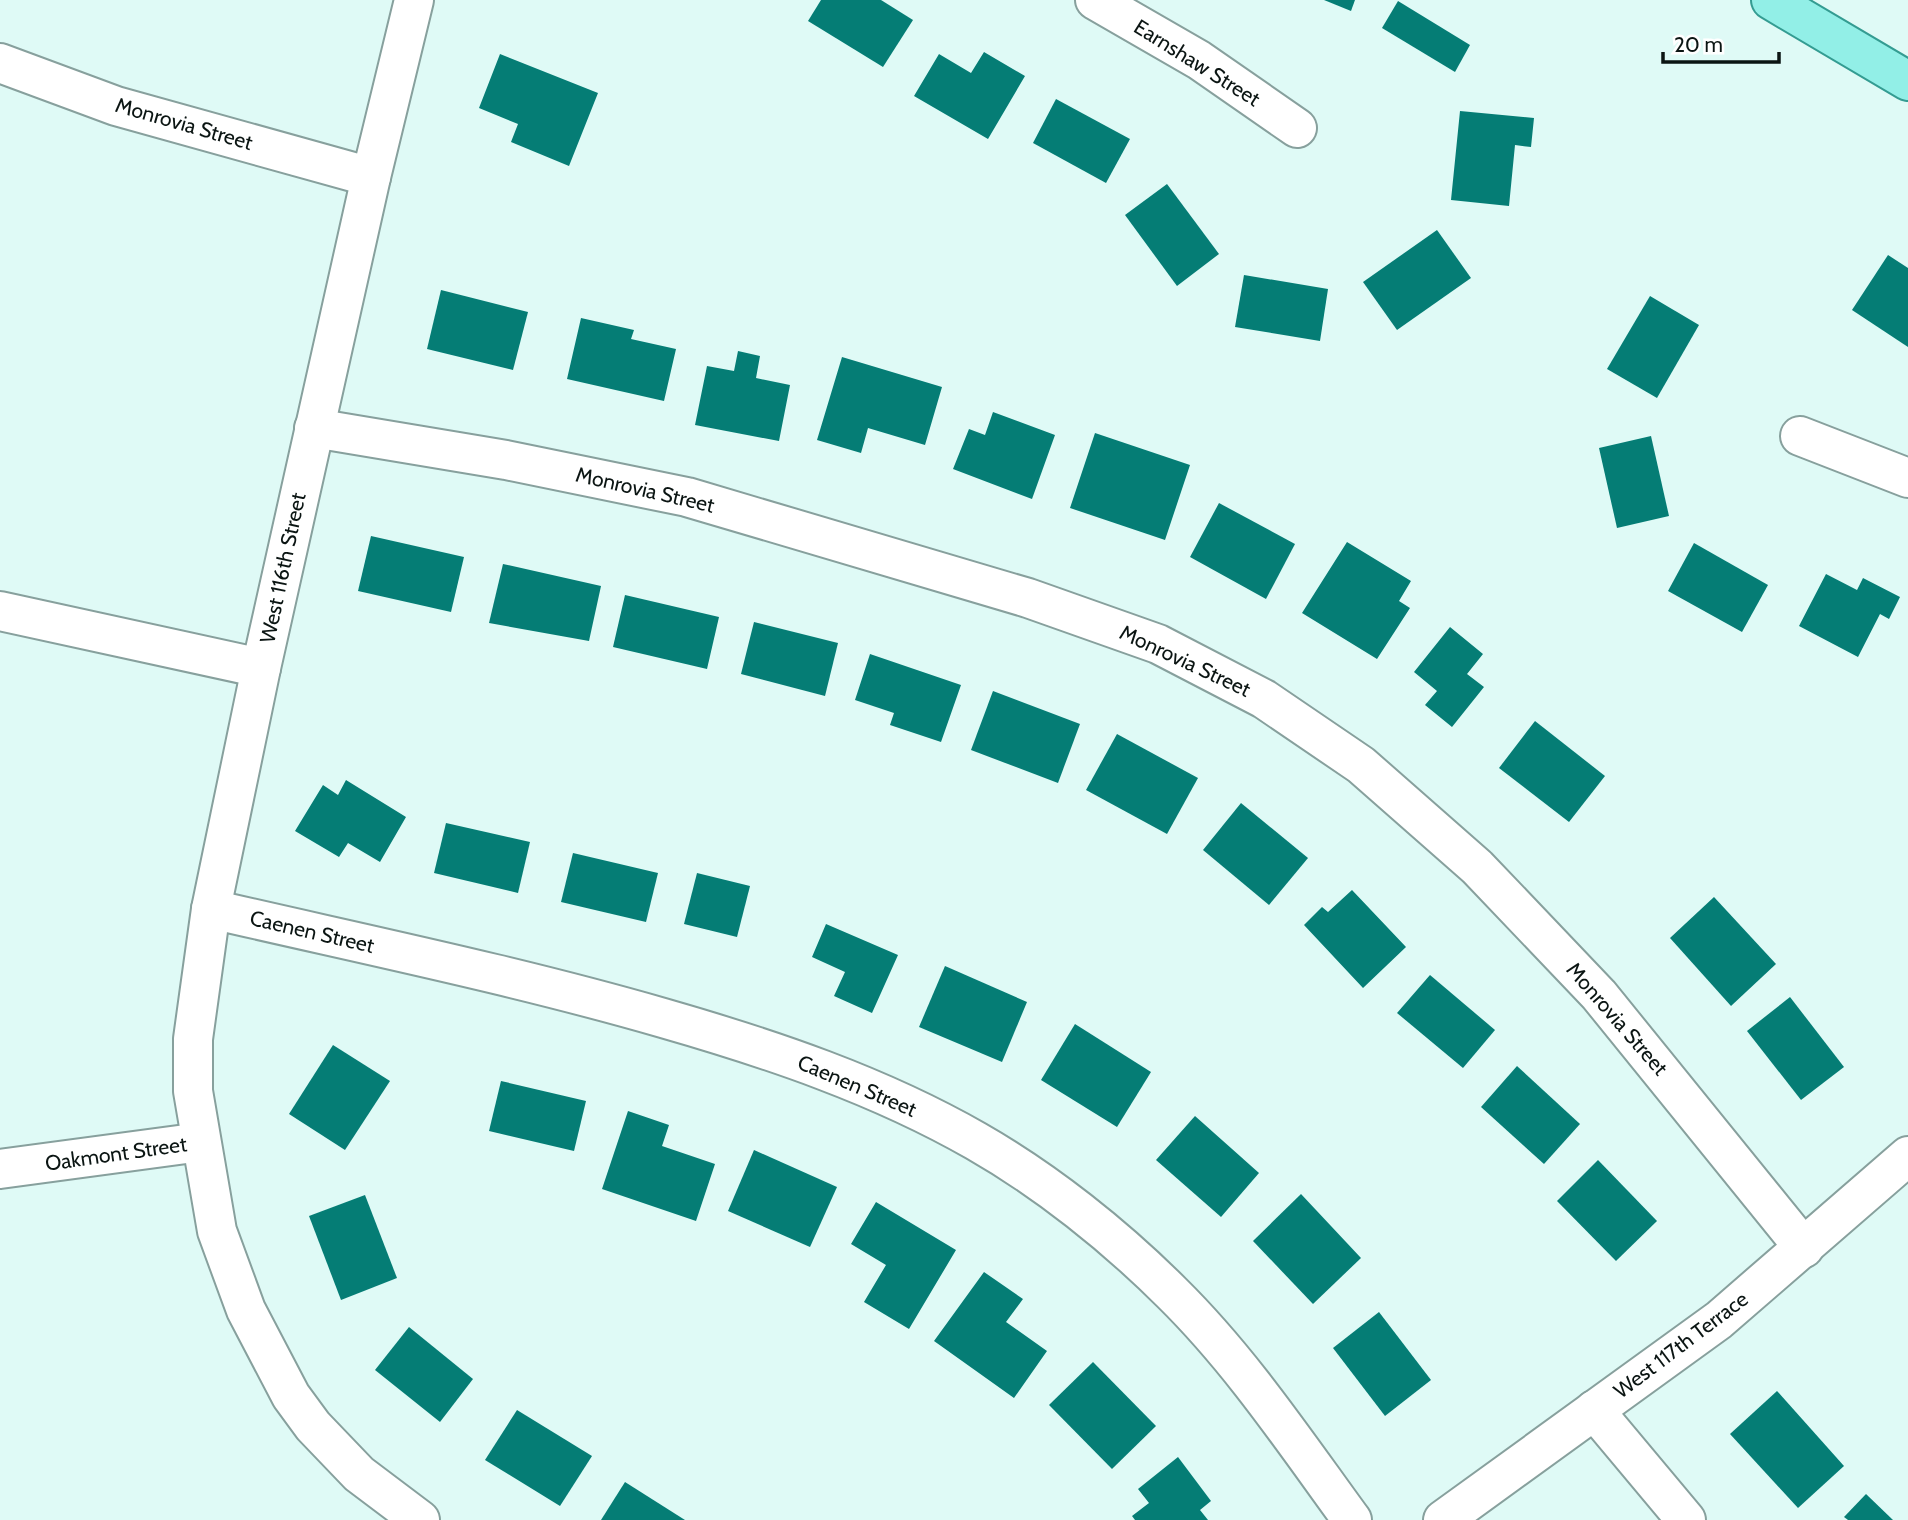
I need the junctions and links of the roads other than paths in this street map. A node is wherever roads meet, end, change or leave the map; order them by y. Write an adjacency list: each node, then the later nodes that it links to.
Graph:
1 (414, 0): 7 (street, West 116th Street)
2 (1095, 0): 6 (street, Earnshaw Street)
3 (1771, 0): 5 (main road)
4 (0, 63): 7 (street, Monrovia Street)
5 (1908, 81)
6 (1297, 128)
7 (371, 177): 8 (street, West 116th Street)
8 (314, 428): 12 (street, West 116th Street); 17 (street, Monrovia Street)
9 (1800, 436): 10 (street)
10 (1908, 478)
11 (0, 611): 12 (street)
12 (261, 668): 13 (street, West 116th Street)
13 (211, 909): 14 (street, West 116th Street); 20 (street, Caenen Street)
14 (201, 1142): 16 (street, Oakmont Street); 19 (street, Oakmont Street)
15 (1908, 1156): 17 (street, West 117th Terrace)
16 (0, 1169)
17 (1804, 1248): 18 (street, West 117th Terrace)
18 (1594, 1410): 21 (street, West 117th Terrace); 22 (street)
19 (420, 1520)
20 (1352, 1520)
21 (1443, 1520)
22 (1686, 1520)

